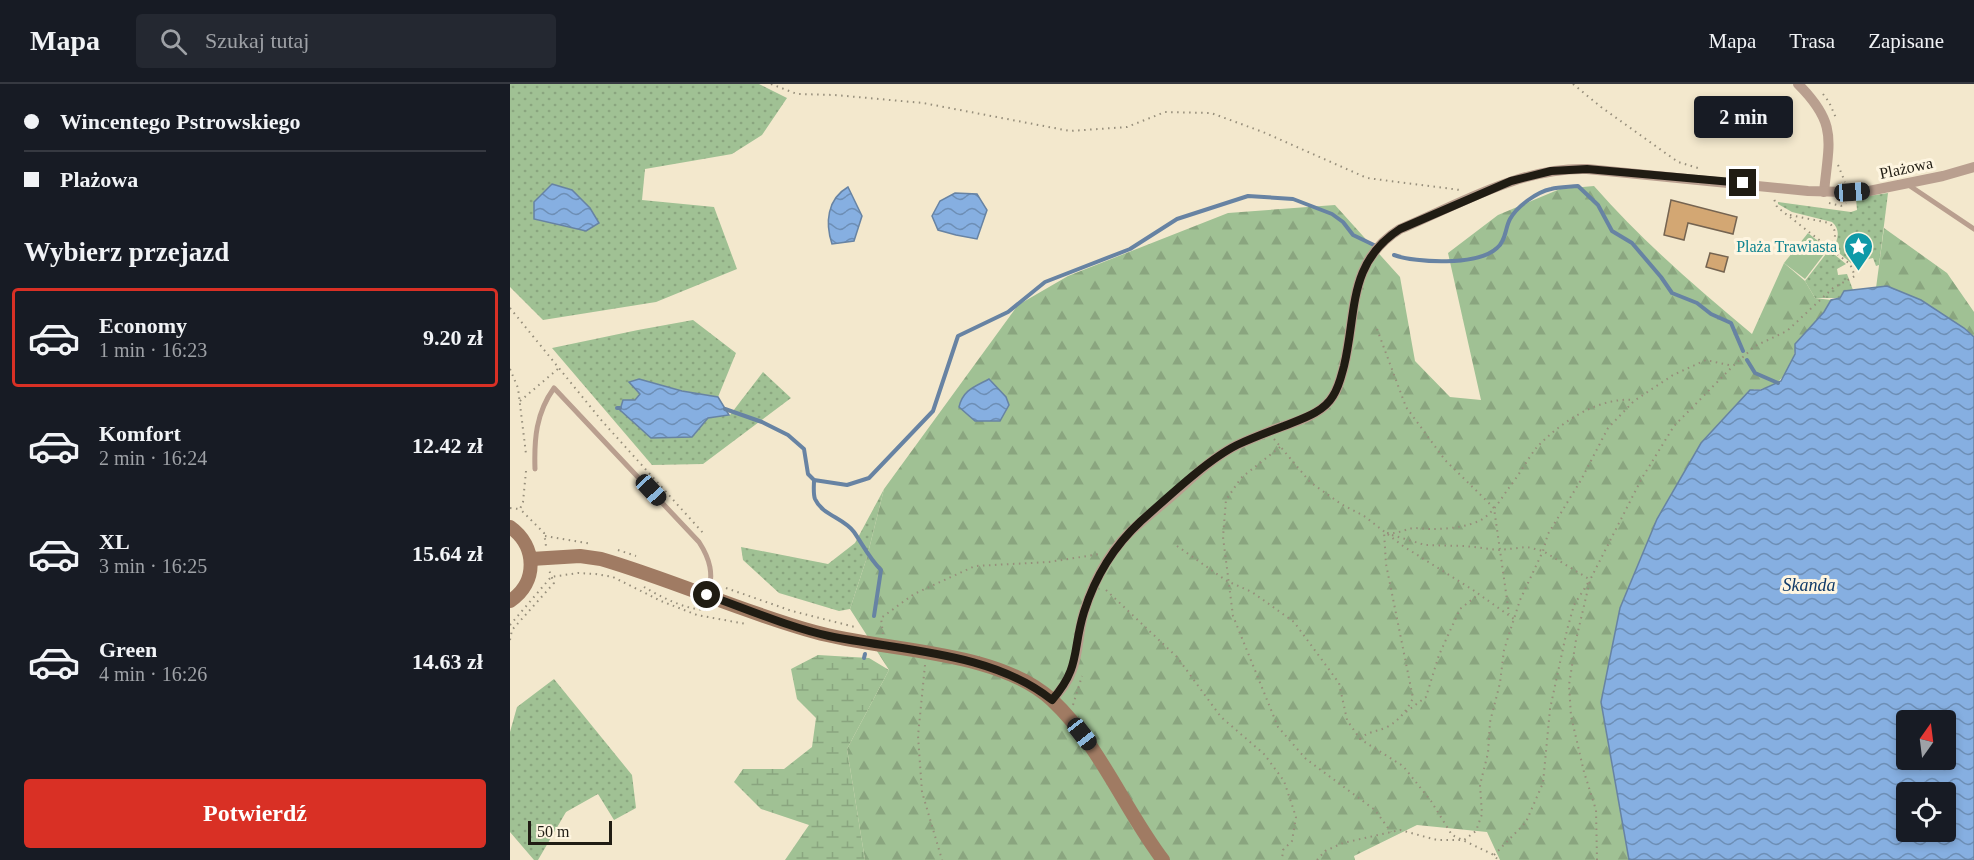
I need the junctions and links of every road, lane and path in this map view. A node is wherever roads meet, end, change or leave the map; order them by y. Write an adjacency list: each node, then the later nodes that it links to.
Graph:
1 (771, 84): 10 (path)
2 (1573, 84): 8 (path)
3 (1798, 84): 13 (street)
4 (1823, 95): 5 (path)
5 (1837, 120)
6 (1837, 163): 11 (path)
7 (1974, 167): 9 (street, Plażowa)
8 (1705, 170)
9 (1905, 184): 11 (street, Plażowa); 15 (lane)
10 (1469, 191)
11 (1846, 192): 13 (street, Plażowa); 13 (path)
12 (1780, 197): 14 (path)
13 (1822, 197): 24 (street, Plażowa)
14 (1787, 214): 16 (path); 16 (path)
15 (1974, 229)
16 (1829, 248): 19 (path)
17 (510, 308): 20 (path)
18 (1377, 329): 31 (path)
19 (1733, 366): 22 (path); 44 (path)
20 (560, 368): 23 (path); 35 (path)
21 (510, 369): 23 (path)
22 (1634, 400): 31 (path); 39 (path)
23 (520, 401): 27 (path)
24 (1272, 436): 25 (path); 26 (path); 40 (street, Plażowa)
25 (1281, 437)
26 (1280, 447): 34 (path); 45 (path)
27 (528, 461)
28 (535, 469): 48 (lane)
29 (526, 471): 32 (path)
30 (510, 508): 32 (path)
31 (1494, 508): 34 (path); 38 (path)
32 (520, 509): 37 (path)
33 (510, 526): 41 (street)
34 (1384, 532): 38 (path); 47 (path); 59 (path)
35 (707, 539)
36 (1177, 546): 45 (path)
37 (546, 549)
38 (1499, 550): 39 (path); 50 (path)
39 (1543, 551): 44 (path); 51 (path)
40 (1112, 554): 53 (path); 57 (street, Plażowa)
41 (531, 559): 48 (street); 49 (street)
42 (549, 569): 43 (path)
43 (551, 578): 52 (path); 52 (path)
44 (1590, 580): 63 (path); 69 (path)
45 (1227, 581): 60 (path); 61 (path)
46 (1106, 590): 66 (path)
47 (1479, 594): 50 (path); 59 (path)
48 (707, 595): 55 (street)
49 (510, 601)
50 (1509, 614): 51 (path)
51 (1514, 619): 62 (path)
52 (511, 628): 54 (path)
53 (883, 635)
54 (510, 640)
55 (926, 652): 57 (street); 64 (path)
56 (1082, 674): 58 (path)
57 (1052, 700): 65 (street)
58 (1073, 706)
59 (1404, 714): 60 (path)
60 (1360, 739): 62 (path)
61 (1391, 832): 62 (path); 67 (path)
62 (1464, 840): 63 (path)
63 (1494, 855): 68 (path)
64 (942, 860)
65 (1163, 860)
66 (1282, 860)
67 (1317, 860)
68 (1498, 860)
69 (1597, 860)

